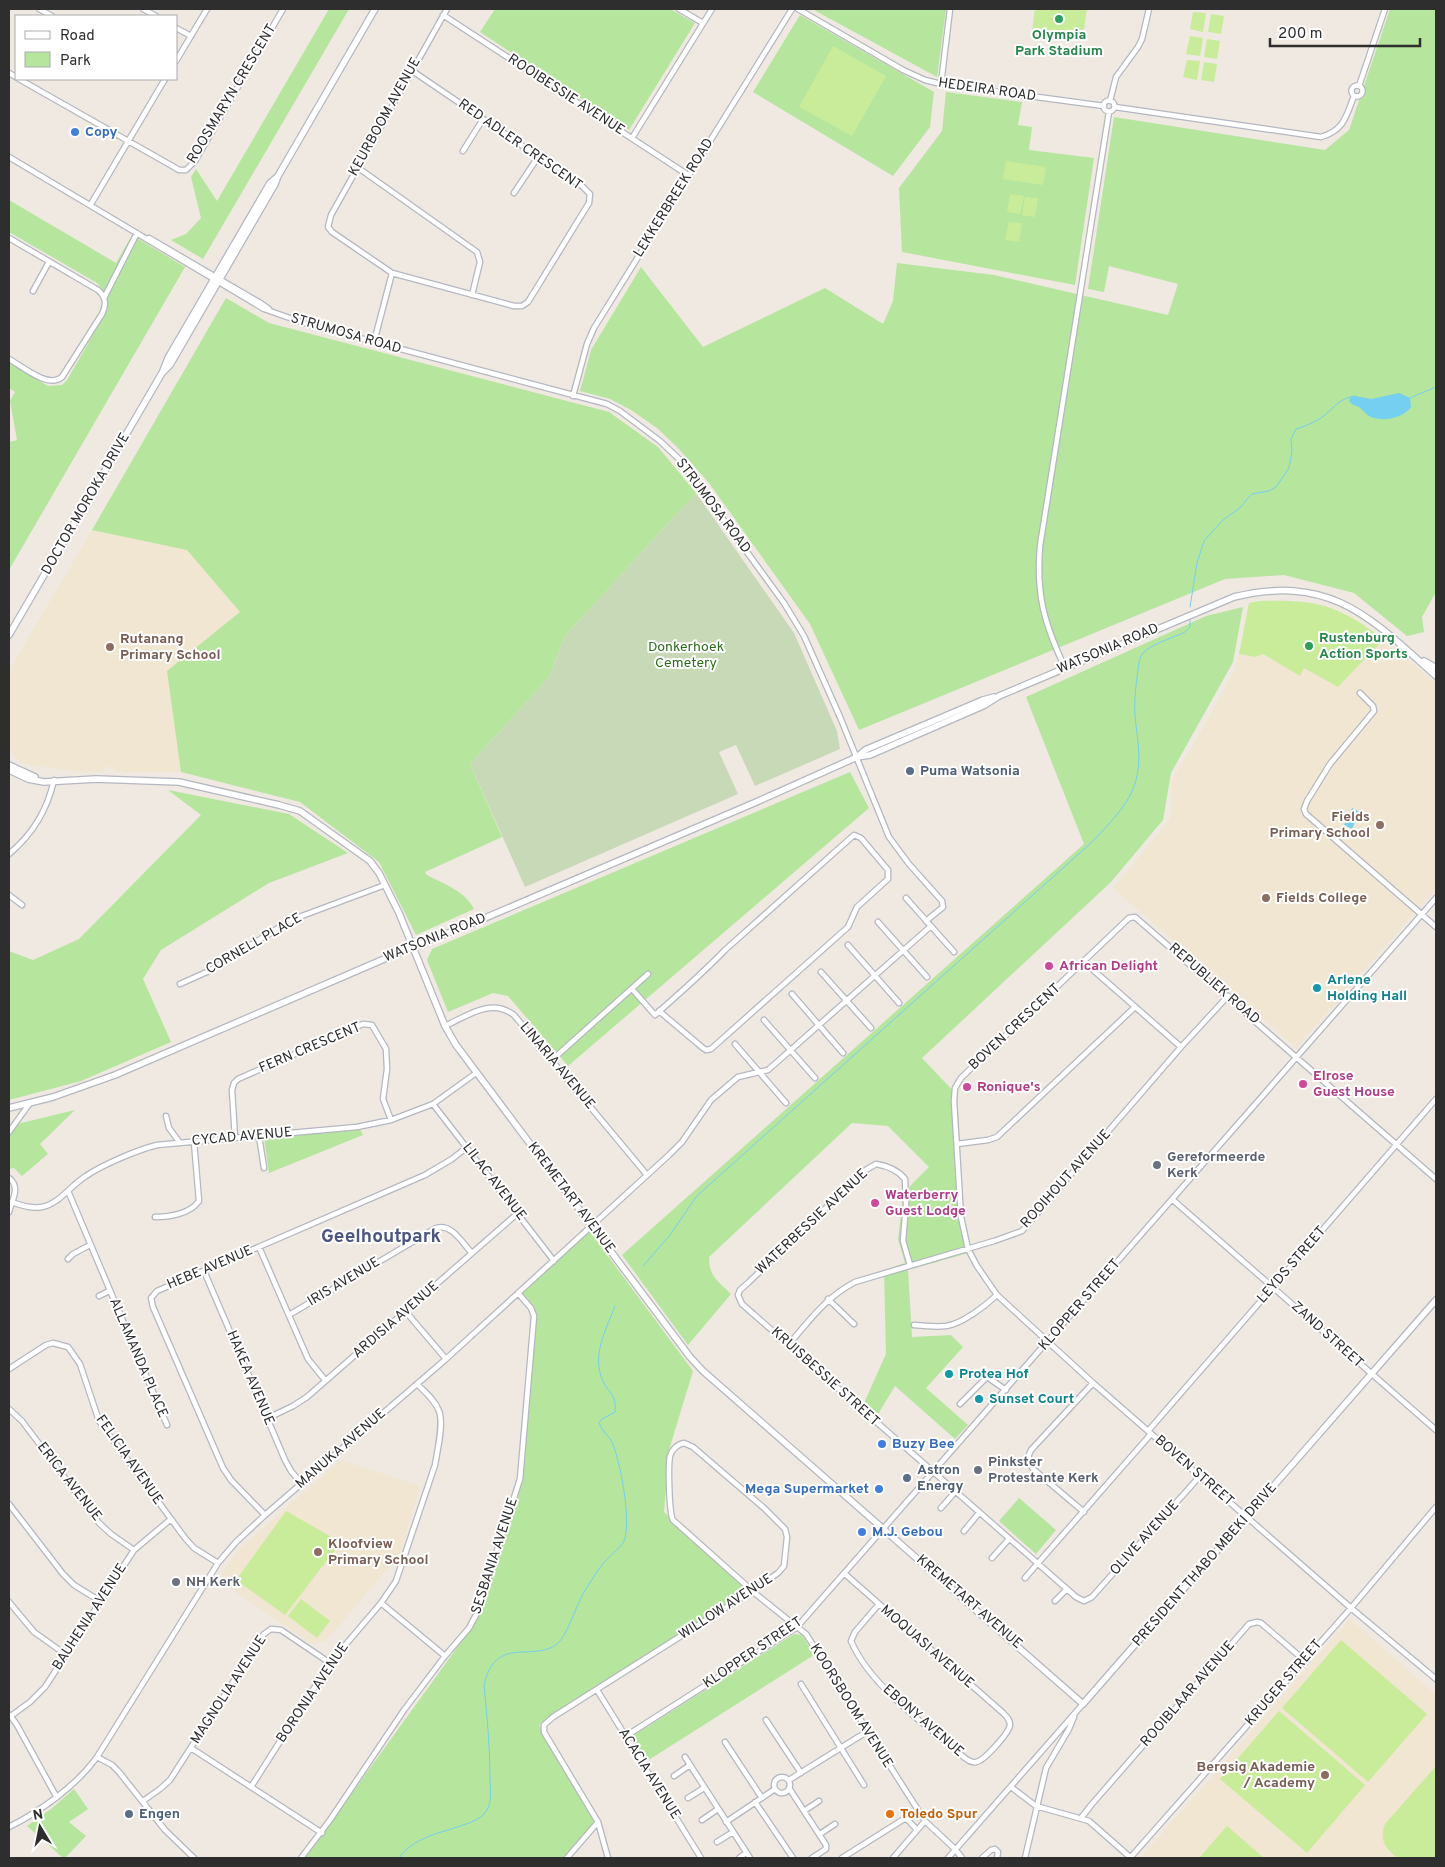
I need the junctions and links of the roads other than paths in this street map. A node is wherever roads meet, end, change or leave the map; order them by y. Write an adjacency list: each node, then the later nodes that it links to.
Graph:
1 (207, 9): 15 (street)
2 (283, 9): 29 (street, ROOSMARYN CRESCENT)
3 (375, 9): 42 (main road, DOCTOR MOROKA DRIVE)
4 (447, 9): 12 (street, KEURBOOM AVENUE)
5 (678, 9): 13 (street)
6 (712, 9): 13 (street)
7 (792, 9): 34 (street, LEKKERBREEK ROAD)
8 (798, 9): 20 (street, HEDEIRA ROAD)
9 (950, 9): 20 (street)
10 (1149, 9): 23 (street)
11 (1385, 9): 21 (street)
12 (443, 15): 17 (street, KEURBOOM AVENUE); 28 (street, ROOIBESSIE AVENUE)
13 (703, 23): 28 (street)
14 (178, 29): 15 (street)
15 (191, 36): 16 (street)
16 (178, 58)
17 (411, 70): 27 (street, RED ADLER CRESCENT); 33 (street, KEURBOOM AVENUE)
18 (21, 80): 29 (street, ROOSMARYN CRESCENT)
19 (164, 80): 29 (street)
20 (941, 84): 24 (street, HEDEIRA ROAD)
21 (1359, 86): 22 (street); 22 (street)
22 (1354, 96): 25 (street)
23 (1110, 100): 24 (street); 25 (street)
24 (1104, 106): 26 (street)
25 (1115, 107): 26 (street)
26 (1108, 112): 51 (street)
27 (483, 119): 30 (street); 32 (street, RED ADLER CRESCENT)
28 (632, 138): 34 (street, ROOIBESSIE AVENUE)
29 (129, 142): 36 (street)
30 (463, 151)
31 (9, 157): 36 (street, STRUMOSA ROAD)
32 (538, 157): 35 (street); 44 (street, RED ADLER CRESCENT)
33 (357, 167): 37 (street, KEURBOOM AVENUE); 44 (street)
34 (688, 175): 48 (street, LEKKERBREEK ROAD)
35 (514, 193)
36 (91, 204): 38 (street, STRUMOSA ROAD)
37 (328, 227): 41 (street, RED ADLER CRESCENT)
38 (137, 233): 42 (street, STRUMOSA ROAD); 45 (street)
39 (9, 238): 40 (street)
40 (49, 262): 43 (street); 45 (street)
41 (392, 273): 44 (street, RED ADLER CRESCENT); 46 (street)
42 (218, 280): 46 (street, STRUMOSA ROAD); 49 (main road, DOCTOR MOROKA DRIVE)
43 (33, 290)
44 (472, 295)
45 (104, 298): 47 (street)
46 (374, 342): 48 (street, STRUMOSA ROAD)
47 (9, 358)
48 (573, 396): 55 (street, STRUMOSA ROAD)
49 (9, 636)
50 (1415, 657): 51 (main road, WATSONIA ROAD); 52 (main road); 53 (main road)
51 (1066, 668): 55 (main road, WATSONIA ROAD)
52 (1436, 668)
53 (1436, 676)
54 (1360, 694): 66 (street)
55 (857, 757): 68 (street, STRUMOSA ROAD); 73 (main road, WATSONIA ROAD)
56 (9, 765): 58 (main road, KREMETART AVENUE)
57 (9, 770): 58 (main road, KREMETART AVENUE)
58 (54, 780): 59 (street); 60 (main road, KREMETART AVENUE)
59 (9, 854)
60 (385, 885): 73 (main road, KREMETART AVENUE); 81 (street, CORNELL PLACE)
61 (10, 896): 64 (street); 65 (street)
62 (906, 898): 68 (street)
63 (1436, 898): 66 (street, KLOPPER STREET)
64 (9, 902)
65 (22, 905)
66 (1422, 914): 71 (street); 97 (street, KLOPPER STREET)
67 (1129, 918): 76 (street, BOVEN CRESCENT); 84 (street, REPUBLIEK ROAD)
68 (926, 921): 70 (street)
69 (878, 922): 74 (street)
70 (931, 926): 74 (street); 75 (street)
71 (1436, 927)
72 (848, 945): 79 (street)
73 (412, 947): 91 (main road, KREMETART AVENUE); 103 (main road, WATSONIA ROAD)
74 (903, 950): 79 (street); 80 (street)
75 (954, 952)
76 (1084, 962): 87 (street); 114 (street, BOVEN CRESCENT)
77 (821, 972): 85 (street)
78 (648, 974): 82 (street)
79 (875, 975): 85 (street); 86 (street)
80 (927, 977)
81 (180, 984)
82 (632, 988): 88 (street); 98 (street)
83 (792, 994): 90 (street)
84 (1228, 996): 94 (street, ROOIHOUT AVENUE); 97 (street, REPUBLIEK ROAD)
85 (846, 1000): 90 (street); 92 (street)
86 (899, 1003)
87 (1135, 1007): 94 (street); 114 (street)
88 (659, 1011): 88 (street)
89 (764, 1020): 95 (street)
90 (818, 1025): 95 (street); 96 (street)
91 (445, 1026): 98 (street, LINARIA AVENUE); 99 (main road, KREMETART AVENUE)
92 (871, 1028)
93 (735, 1044): 100 (street)
94 (1181, 1047): 130 (street, ROOIHOUT AVENUE)
95 (790, 1050): 100 (street); 101 (street)
96 (843, 1053)
97 (1297, 1057): 115 (street, REPUBLIEK ROAD); 122 (street, KLOPPER STREET)
98 (553, 1059): 118 (street, LINARIA AVENUE)
99 (476, 1073): 105 (street, CYCAD AVENUE); 127 (main road, KREMETART AVENUE)
100 (760, 1073): 104 (street); 118 (street, MANUKA AVENUE)
101 (815, 1078)
102 (1436, 1100): 115 (street, LEYDS STREET)
103 (30, 1103): 106 (main road, WATSONIA ROAD); 109 (street)
104 (786, 1103)
105 (433, 1104): 108 (street, CYCAD AVENUE); 116 (street, LILAC AVENUE)
106 (9, 1108)
107 (166, 1116): 113 (street)
108 (391, 1120): 110 (street, CYCAD AVENUE); 111 (street, FERN CRESCENT)
109 (9, 1132)
110 (259, 1136): 111 (street, CYCAD AVENUE); 117 (street)
111 (235, 1138): 112 (street, CYCAD AVENUE)
112 (194, 1142): 113 (street, CYCAD AVENUE); 126 (street)
113 (180, 1143): 121 (street, CYCAD AVENUE)
114 (957, 1144): 130 (street, BOVEN CRESCENT)
115 (1397, 1144): 119 (street, REPUBLIEK ROAD); 137 (street, LEYDS STREET)
116 (467, 1147): 125 (street, LILAC AVENUE); 129 (street, HEBE AVENUE)
117 (264, 1168)
118 (647, 1175): 127 (street, MANUKA AVENUE)
119 (1436, 1179)
120 (11, 1180): 123 (street)
121 (68, 1191): 123 (street, CYCAD AVENUE); 128 (street, ALLAMANDA PLACE)
122 (1173, 1200): 137 (street, ZAND STREET); 148 (street, KLOPPER STREET)
123 (11, 1202): 124 (street)
124 (9, 1212)
125 (518, 1213): 131 (street, ARDISIA AVENUE); 133 (street, LILAC AVENUE)
126 (154, 1217)
127 (591, 1225): 133 (street, MANUKA AVENUE); 176 (main road, KREMETART AVENUE)
128 (90, 1245): 132 (street); 138 (street, ALLAMANDA PLACE)
129 (259, 1247): 135 (street, HEBE AVENUE); 145 (street)
130 (968, 1249): 134 (street, ROOIHOUT AVENUE); 140 (street, BOVEN STREET)
131 (472, 1253): 144 (street, ARDISIA AVENUE); 145 (street, IRIS AVENUE)
132 (68, 1259)
133 (554, 1261): 139 (street, MANUKA AVENUE)
134 (910, 1265): 136 (street, WATERBESSIE AVENUE); 142 (street, ROOIHOUT AVENUE)
135 (204, 1271): 159 (street, HAKEA AVENUE); 173 (street, HEBE AVENUE)
136 (748, 1282): 149 (street, KRUISBESSIE STREET)
137 (1273, 1286): 152 (street, ZAND STREET); 162 (street, LEYDS STREET)
138 (109, 1291): 141 (street, ALLAMANDA PLACE); 160 (street, ALLAMANDA PLACE)
139 (518, 1293): 150 (street, MANUKA AVENUE); 196 (street, SESBANIA AVENUE)
140 (997, 1295): 147 (street); 148 (street, BOVEN STREET)
141 (99, 1296)
142 (828, 1299): 146 (street); 149 (street, ROOIHOUT AVENUE)
143 (1436, 1300): 152 (main road, PRESIDENT THABO MBEKI DRIVE)
144 (406, 1312): 150 (street); 153 (street, ARDISIA AVENUE)
145 (289, 1315): 153 (street)
146 (854, 1324)
147 (914, 1325)
148 (1048, 1342): 155 (street, BOVEN STREET); 156 (street, KLOPPER STREET)
149 (789, 1344): 164 (street, KRUISBESSIE STREET)
150 (446, 1359): 154 (street, MANUKA AVENUE)
151 (9, 1369): 175 (street, FELICIA AVENUE)
152 (1372, 1374): 161 (street, ZAND STREET); 174 (main road, PRESIDENT THABO MBEKI DRIVE)
153 (325, 1380): 159 (street, ARDISIA AVENUE)
154 (418, 1384): 166 (street, MANUKA AVENUE); 191 (street, BORONIA AVENUE)
155 (1093, 1384): 162 (street, BOVEN STREET); 171 (street)
156 (1006, 1390): 157 (street); 164 (street, KLOPPER STREET)
157 (960, 1404)
158 (9, 1409): 179 (street, ERICA AVENUE)
159 (268, 1418): 166 (street, HAKEA AVENUE)
160 (167, 1426)
161 (1436, 1430)
162 (1149, 1432): 165 (street, BOVEN STREET); 171 (street, LEYDS STREET)
163 (680, 1444): 186 (street, KOORSBOOM AVENUE); 186 (street, WILLOW AVENUE)
164 (933, 1473): 167 (street, KRUISBESSIE STREET); 176 (street, KLOPPER STREET)
165 (1200, 1476): 174 (street, BOVEN STREET); 187 (street, OLIVE AVENUE)
166 (301, 1483): 173 (street, MANUKA AVENUE)
167 (955, 1492): 170 (street); 172 (street, KRUISBESSIE STREET)
168 (9, 1504): 188 (street)
169 (1436, 1507): 193 (street, KRUGER STREET)
170 (941, 1508)
171 (1084, 1512): 182 (street, LEYDS STREET)
172 (980, 1513): 177 (street); 178 (street, KRUISBESSIE STREET)
173 (264, 1516): 181 (street, MANUKA AVENUE)
174 (1247, 1518): 193 (street, BOVEN STREET); 202 (main road, PRESIDENT THABO MBEKI DRIVE)
175 (171, 1519): 179 (street, BAUHENIA AVENUE); 181 (street, FELICIA AVENUE)
176 (885, 1529): 183 (street, KLOPPER STREET); 202 (main road, KREMETART AVENUE)
177 (964, 1531)
178 (1009, 1539): 180 (street); 182 (street, KRUISBESSIE STREET)
179 (134, 1550): 188 (street, BAUHENIA AVENUE)
180 (992, 1558)
181 (218, 1563): 212 (street, MANUKA AVENUE)
182 (1037, 1563): 184 (street, LEYDS STREET); 185 (street, KRUISBESSIE STREET)
183 (845, 1574): 192 (street, MOQUASI AVENUE); 194 (street, KLOPPER STREET)
184 (1025, 1578)
185 (1067, 1589): 187 (street, KRUISBESSIE STREET); 190 (street)
186 (752, 1591): 194 (street, KOORSBOOM AVENUE); 201 (street, WILLOW AVENUE)
187 (1089, 1599)
188 (100, 1601): 195 (street, BAUHENIA AVENUE)
189 (9, 1602): 195 (street)
190 (1055, 1602)
191 (381, 1603): 196 (street); 198 (street, BORONIA AVENUE)
192 (879, 1604): 206 (street, MOQUASI AVENUE); 206 (street, EBONY AVENUE)
193 (1350, 1608): 197 (street, KRUGER STREET); 199 (street, BOVEN STREET)
194 (797, 1627): 207 (street, KOORSBOOM AVENUE); 208 (street, KLOPPER STREET)
195 (65, 1654): 204 (street, BAUHENIA AVENUE)
196 (445, 1656): 241 (street, SESBANIA AVENUE)
197 (1304, 1660): 233 (street, ROOIBLAAR AVENUE); 262 (street, KRUGER STREET)
198 (330, 1663): 210 (street, MAGNOLIA AVENUE); 220 (street, BORONIA AVENUE)
199 (1436, 1680)
200 (801, 1684): 211 (street)
201 (597, 1690): 208 (street, ACACIA AVENUE); 236 (street, WILLOW AVENUE)
202 (1084, 1704): 203 (street, PRESIDENT THABO MBEKI DRIVE)
203 (1075, 1713): 219 (street); 230 (street, PRESIDENT THABO MBEKI DRIVE)
204 (10, 1715): 224 (street)
205 (766, 1720): 215 (street)
206 (1009, 1720)
207 (868, 1732): 211 (street); 235 (street, KOORSBOOM AVENUE)
208 (626, 1736): 251 (street, ACACIA AVENUE)
209 (725, 1742): 226 (street)
210 (191, 1748): 220 (street); 227 (street, MAGNOLIA AVENUE)
211 (841, 1748): 215 (street); 218 (street)
212 (97, 1757): 224 (street, MANUKA AVENUE); 227 (street)
213 (685, 1757): 214 (street)
214 (690, 1765): 216 (street); 221 (street)
215 (801, 1773): 217 (street)
216 (674, 1776)
217 (789, 1780): 222 (street); 223 (street)
218 (864, 1785)
219 (1011, 1786): 230 (street); 245 (street)
220 (251, 1787): 241 (street)
221 (704, 1788): 225 (street); 231 (street)
222 (789, 1788): 223 (street); 232 (street)
223 (775, 1790): 226 (street)
224 (56, 1796): 239 (street, MANUKA AVENUE)
225 (688, 1798)
226 (762, 1798): 228 (street)
227 (142, 1801): 247 (street)
228 (756, 1802): 237 (street); 253 (street)
229 (819, 1802): 232 (street)
230 (1036, 1806): 233 (street); 261 (street, PRESIDENT THABO MBEKI DRIVE)
231 (718, 1809): 234 (street); 237 (street)
232 (804, 1810): 243 (street)
233 (1082, 1818): 262 (street)
234 (702, 1820)
235 (925, 1821): 240 (street); 245 (street, KOORSBOOM AVENUE)
236 (598, 1822): 249 (street); 250 (street)
237 (726, 1822): 242 (street)
238 (835, 1824): 243 (street)
239 (9, 1827)
240 (917, 1830): 255 (street); 256 (street)
241 (322, 1832): 248 (street, SESBANIA AVENUE)
242 (733, 1832): 244 (street); 246 (street)
243 (820, 1834): 254 (street)
244 (717, 1842)
245 (955, 1850): 257 (street); 258 (street, KOORSBOOM AVENUE)
246 (748, 1856): 252 (street)
247 (193, 1858)
248 (301, 1858)
249 (567, 1858)
250 (608, 1858)
251 (701, 1858)
252 (739, 1858)
253 (793, 1858)
254 (812, 1858)
255 (842, 1858)
256 (892, 1858)
257 (948, 1858)
258 (962, 1858)
259 (982, 1858): 260 (street)
260 (997, 1858)
261 (1025, 1858)
262 (1130, 1858)

